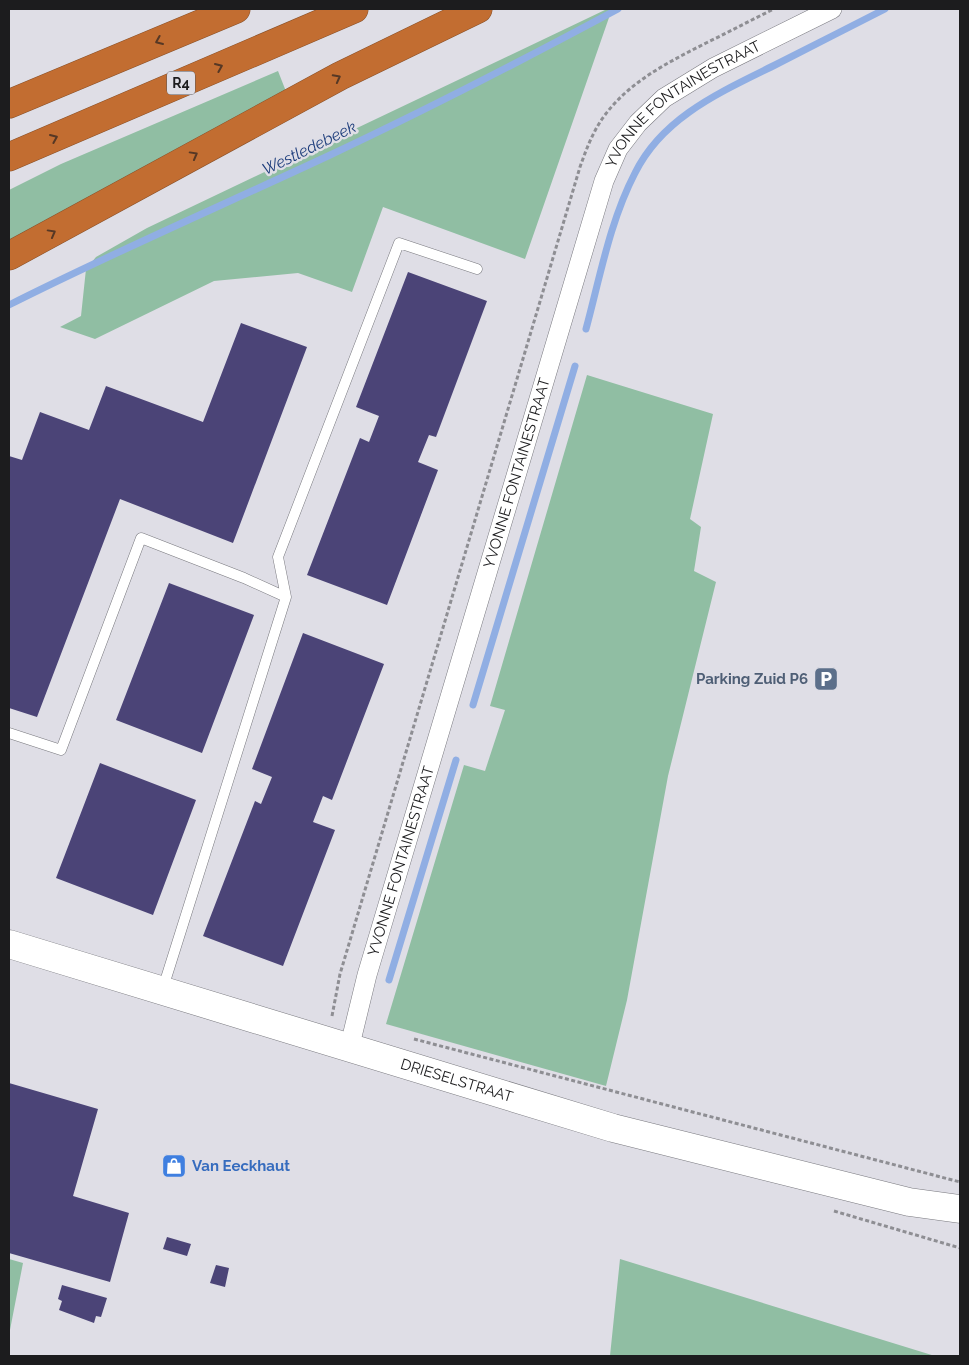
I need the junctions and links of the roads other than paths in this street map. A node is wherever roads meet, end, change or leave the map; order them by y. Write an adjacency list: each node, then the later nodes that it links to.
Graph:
1 (236, 9): 5 (highway, one-way to 5)
2 (354, 9): 6 (highway, R4, one-way to 2)
3 (478, 9): 7 (highway, one-way to 3)
4 (832, 9): 13 (street, YVONNE FONTAINESTRAAT)
5 (9, 104)
6 (9, 157)
7 (9, 256)
8 (476, 269): 9 (lane)
9 (286, 597): 10 (lane); 12 (lane)
10 (9, 733)
11 (9, 944): 12 (street, DRIESELSTRAAT)
12 (162, 992): 13 (street, DRIESELSTRAAT)
13 (353, 1036): 14 (street, DRIESELSTRAAT)
14 (909, 1202): 15 (street, DRIESELSTRAAT); 16 (street, DRIESELSTRAAT)
15 (960, 1209)
16 (960, 1223)

